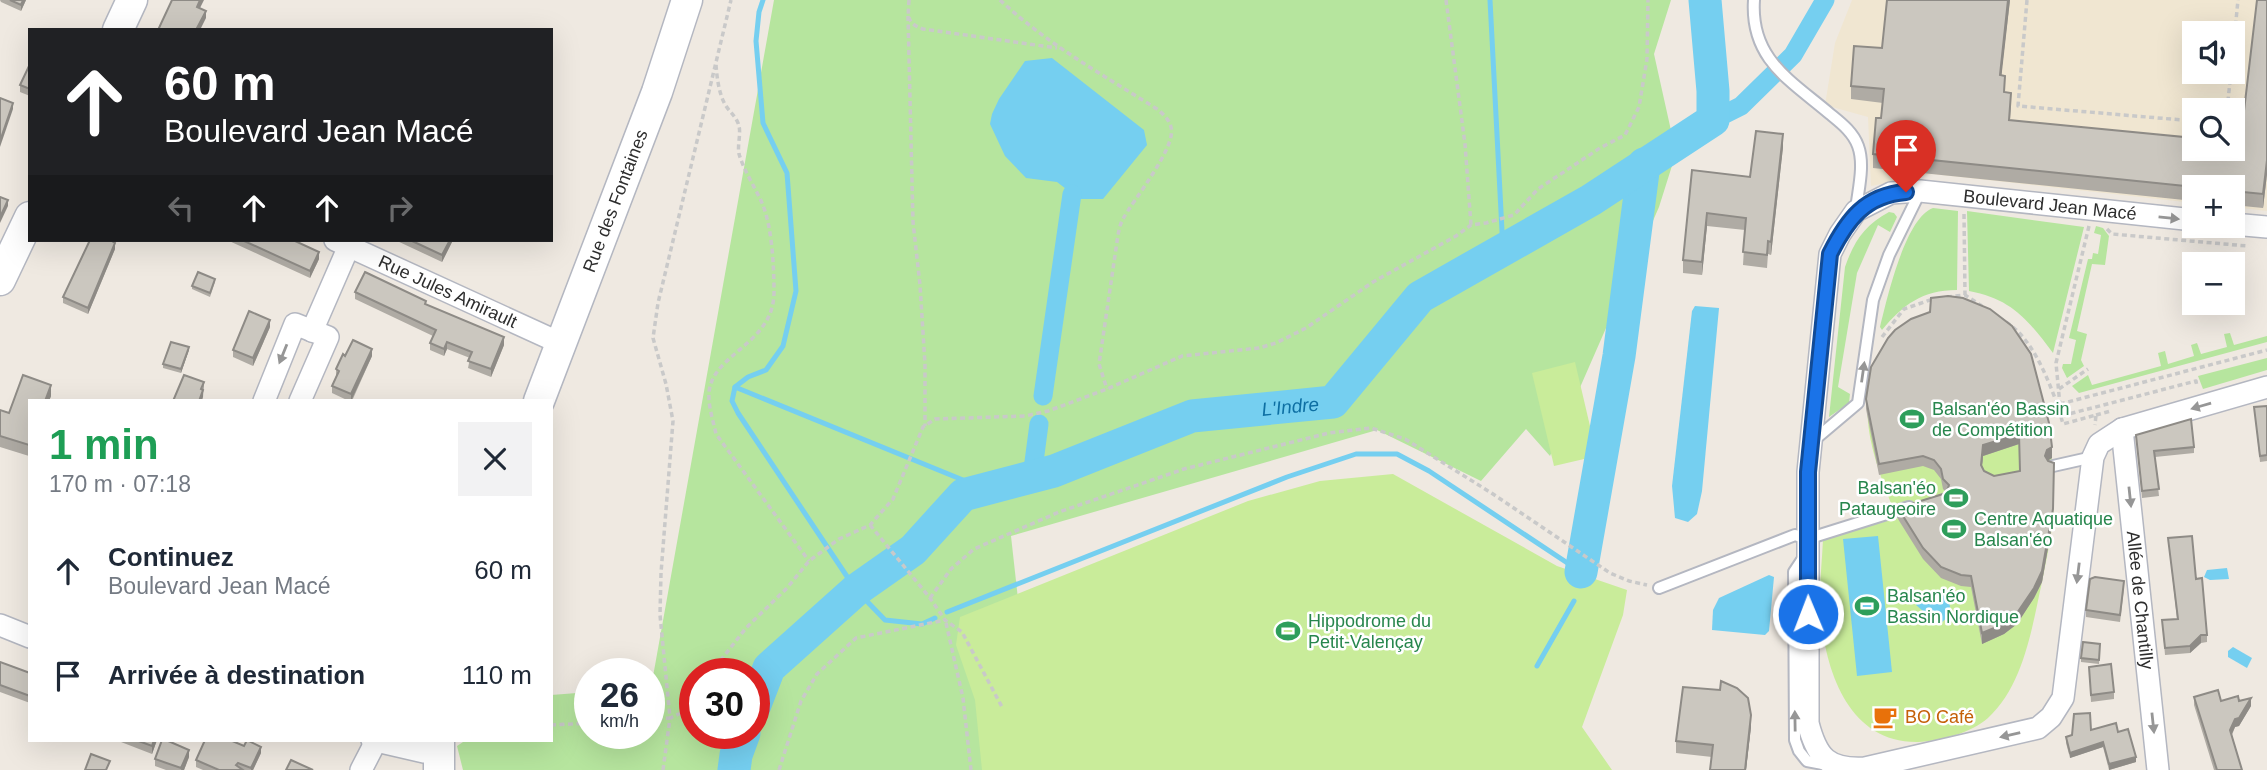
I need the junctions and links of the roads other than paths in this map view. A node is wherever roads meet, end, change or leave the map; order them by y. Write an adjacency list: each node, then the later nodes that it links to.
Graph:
1 (132, 0): 4 (street)
2 (687, 0): 14 (street, Rue des Fontaines)
3 (1754, 0): 6 (lane)
4 (119, 28)
5 (1920, 191): 6 (street, Boulevard Jean Macé); 7 (street, Boulevard Jean Macé, one-way to 7); 20 (lane, one-way to 5)
6 (1856, 211): 20 (street, Boulevard Jean Macé)
7 (2182, 220)
8 (28, 221): 12 (street)
9 (2245, 225): 10 (street)
10 (2267, 227)
11 (342, 243): 13 (street); 14 (street, Rue Jules Amirault)
12 (0, 280)
13 (312, 331): 16 (street, one-way to 16); 17 (street)
14 (560, 343): 18 (street, Rue des Fontaines)
15 (2267, 387): 19 (street, one-way to 19)
16 (265, 399)
17 (301, 399)
18 (539, 399)
19 (2122, 419): 21 (street); 32 (street, Allée de Chantilly, one-way to 32)
20 (1811, 443): 24 (street, Boulevard Jean Macé)
21 (2093, 457): 22 (lane); 24 (street, Boulevard Jean Macé, one-way to 24)
22 (2053, 466)
23 (1915, 505): 24 (lane)
24 (1807, 547): 25 (lane)
25 (1659, 588)
26 (0, 625): 27 (street)
27 (28, 636)
28 (374, 742): 31 (street)
29 (379, 742): 30 (street)
30 (439, 751)
31 (361, 770)
32 (2158, 770)

